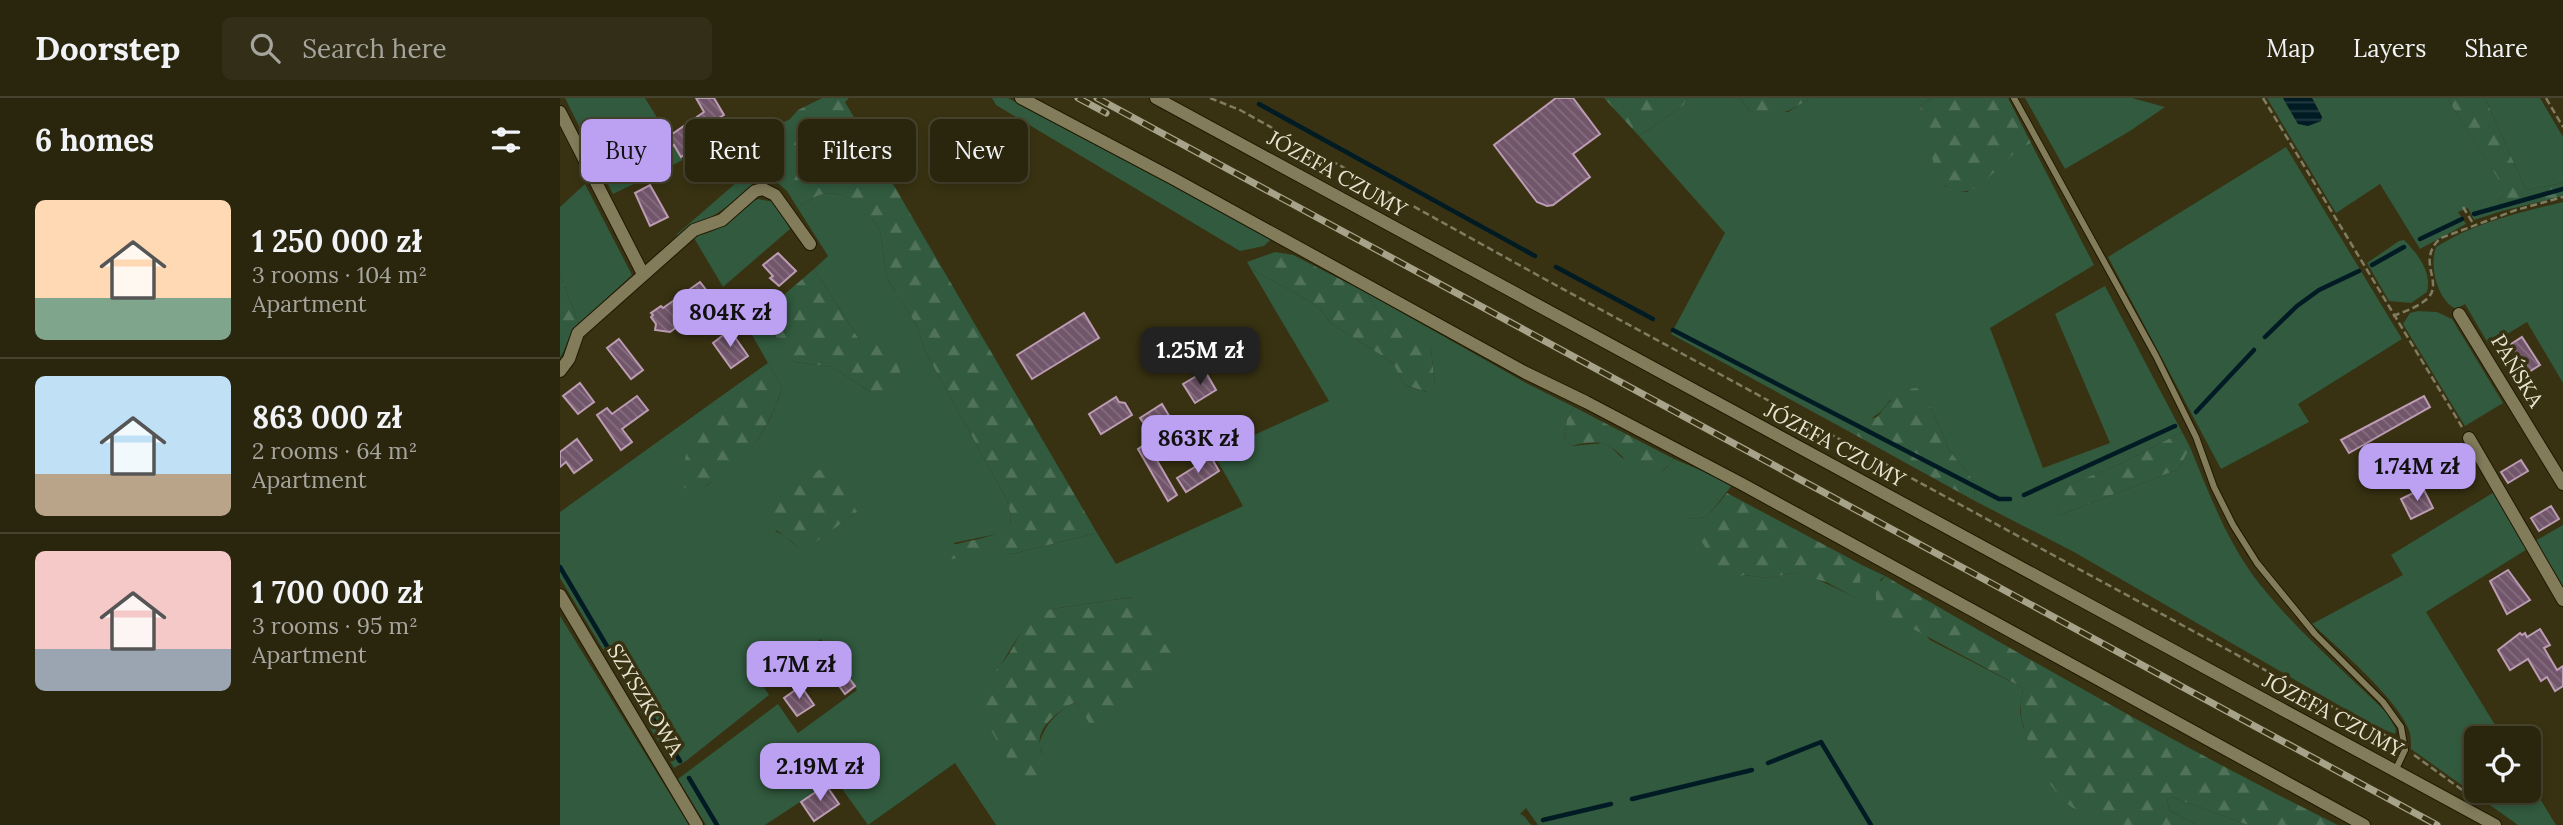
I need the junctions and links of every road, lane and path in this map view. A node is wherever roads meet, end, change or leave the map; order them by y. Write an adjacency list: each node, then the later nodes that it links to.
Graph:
1 (1021, 98): 25 (street)
2 (1156, 98): 22 (street, JÓZEFA CZUMY)
3 (1210, 98): 21 (path)
4 (2014, 98): 21 (lane)
5 (2263, 98): 15 (path)
6 (2546, 98): 8 (path)
7 (560, 112): 13 (street)
8 (2563, 127)
9 (2563, 197): 11 (path)
10 (2463, 207): 11 (path)
11 (2474, 225): 15 (path)
12 (810, 244): 13 (street)
13 (643, 275): 16 (street)
14 (2459, 314): 18 (street, PAŃSKA)
15 (2393, 316): 17 (path)
16 (560, 371)
17 (2469, 438): 20 (street)
18 (2563, 484)
19 (560, 595): 24 (street, SZYSZKOWA)
20 (2563, 600)
21 (2405, 750): 22 (lane); 23 (path)
22 (2395, 771): 26 (street, JÓZEFA CZUMY)
23 (2464, 791)
24 (697, 825)
25 (2364, 825)
26 (2495, 825)

